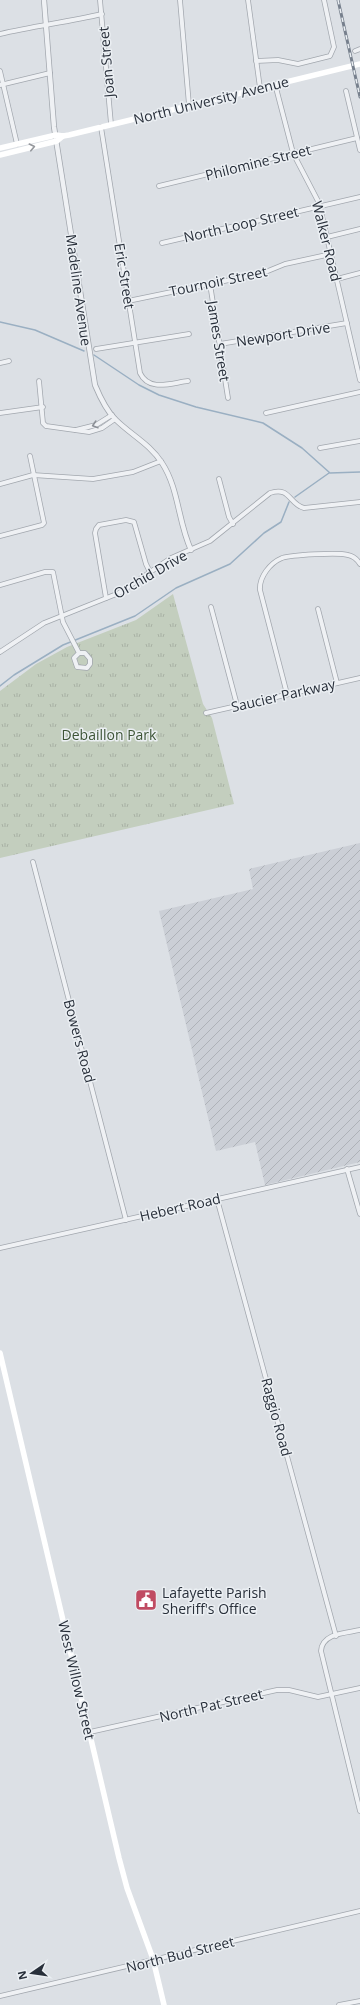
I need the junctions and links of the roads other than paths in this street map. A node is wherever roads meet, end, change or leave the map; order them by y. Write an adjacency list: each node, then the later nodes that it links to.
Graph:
1 (44, 0): 7 (street, Madeline Avenue)
2 (100, 0): 6 (street, Joan Street)
3 (180, 0): 19 (street)
4 (248, 0): 11 (street)
5 (324, 0): 11 (street)
6 (102, 14): 7 (street); 20 (street, Joan Street)
7 (46, 25): 8 (street); 14 (street, Madeline Avenue)
8 (0, 34)
9 (360, 50): 10 (street)
10 (355, 51)
11 (256, 61): 17 (street)
12 (360, 64): 16 (main road, North University Avenue)
13 (0, 71): 15 (street)
14 (50, 73): 15 (street); 22 (street, Madeline Avenue)
15 (2, 84): 26 (street)
16 (275, 84): 17 (main road, North University Avenue); 29 (street, Walker Road)
17 (260, 88): 19 (main road, North University Avenue)
18 (346, 91): 24 (street)
19 (189, 105): 20 (main road, North University Avenue)
20 (111, 124): 21 (main road, North University Avenue)
21 (101, 127): 23 (main road, North University Avenue); 41 (street, Eric Street)
22 (56, 135): 23 (main road, North University Avenue); 25 (street, Madeline Avenue); 26 (main road, North University Avenue)
23 (63, 136): 25 (main road, North University Avenue)
24 (357, 138): 28 (street); 29 (street, Philomine Street)
25 (57, 141): 30 (main road, North University Avenue, one-way to 25); 57 (street, Madeline Avenue)
26 (17, 144): 27 (main road, North University Avenue)
27 (0, 148)
28 (360, 150)
29 (293, 153): 31 (street, Philomine Street); 33 (street, Walker Road)
30 (0, 154)
31 (159, 186)
32 (360, 198): 33 (street, North Loop Street)
33 (320, 206): 35 (street, Walker Road); 36 (street, North Loop Street)
34 (360, 229): 35 (street)
35 (327, 237): 37 (street, Walker Road)
36 (162, 243)
37 (331, 254): 39 (street, Walker Road); 40 (street, Tournoir Street)
38 (360, 273): 39 (street)
39 (337, 279): 42 (street, Walker Road)
40 (210, 284): 41 (street, Tournoir Street); 45 (street, James Street)
41 (128, 301): 44 (street, Eric Street)
42 (347, 323): 45 (street, Newport Drive); 49 (street, Walker Road)
43 (189, 334): 44 (street)
44 (134, 344): 46 (street); 51 (street, Eric Street)
45 (220, 344): 53 (street, James Street)
46 (96, 349)
47 (9, 361): 48 (street)
48 (0, 363)
49 (360, 380)
50 (39, 381): 54 (street)
51 (188, 381)
52 (360, 392): 56 (street)
53 (228, 398)
54 (43, 407): 55 (street); 57 (street)
55 (0, 413)
56 (266, 414)
57 (114, 417): 61 (street, Madeline Avenue)
58 (360, 441): 59 (street)
59 (320, 448)
60 (30, 456): 62 (street)
61 (161, 461): 62 (street); 68 (street, Madeline Avenue)
62 (33, 475): 64 (street); 67 (street)
63 (219, 479): 66 (street)
64 (0, 484)
65 (360, 502): 66 (street, Orchid Drive)
66 (233, 524): 68 (street, Orchid Drive)
67 (0, 536)
68 (191, 550): 70 (street, Orchid Drive)
69 (360, 564): 81 (street)
70 (150, 572): 72 (street, Orchid Drive); 72 (street)
71 (0, 585): 75 (street)
72 (106, 598): 75 (street, Orchid Drive)
73 (211, 607): 82 (street)
74 (318, 609): 80 (street)
75 (62, 616): 77 (street, Orchid Drive); 78 (street)
76 (0, 644): 77 (street)
77 (2, 651)
78 (78, 653): 78 (street)
79 (360, 678): 80 (street, Saucier Parkway)
80 (337, 683): 81 (street, Saucier Parkway)
81 (287, 694): 82 (street, Saucier Parkway)
82 (237, 705): 83 (street, Saucier Parkway)
83 (206, 713)
84 (33, 862): 90 (street, Bowers Road)
85 (360, 1166): 86 (street, Hebert Road)
86 (347, 1169): 87 (street); 88 (street, Hebert Road)
87 (358, 1196): 89 (street)
88 (217, 1199): 90 (street, Hebert Road); 94 (street, Raggio Road)
89 (360, 1214)
90 (126, 1220): 91 (street, Hebert Road)
91 (0, 1248)
92 (0, 1353): 97 (main road, West Willow Street)
93 (360, 1630): 94 (street)
94 (336, 1636): 96 (street)
95 (360, 1688): 96 (street, North Pat Street)
96 (332, 1695): 97 (street, North Pat Street); 98 (street)
97 (90, 1732): 100 (main road, West Willow Street)
98 (360, 1811)
99 (360, 1911): 100 (street, North Bud Street)
100 (153, 1959): 101 (street, North Bud Street); 103 (main road, West Willow Street)
101 (0, 1996)
102 (360, 2001): 104 (street)
103 (164, 2005)
104 (339, 2005)

